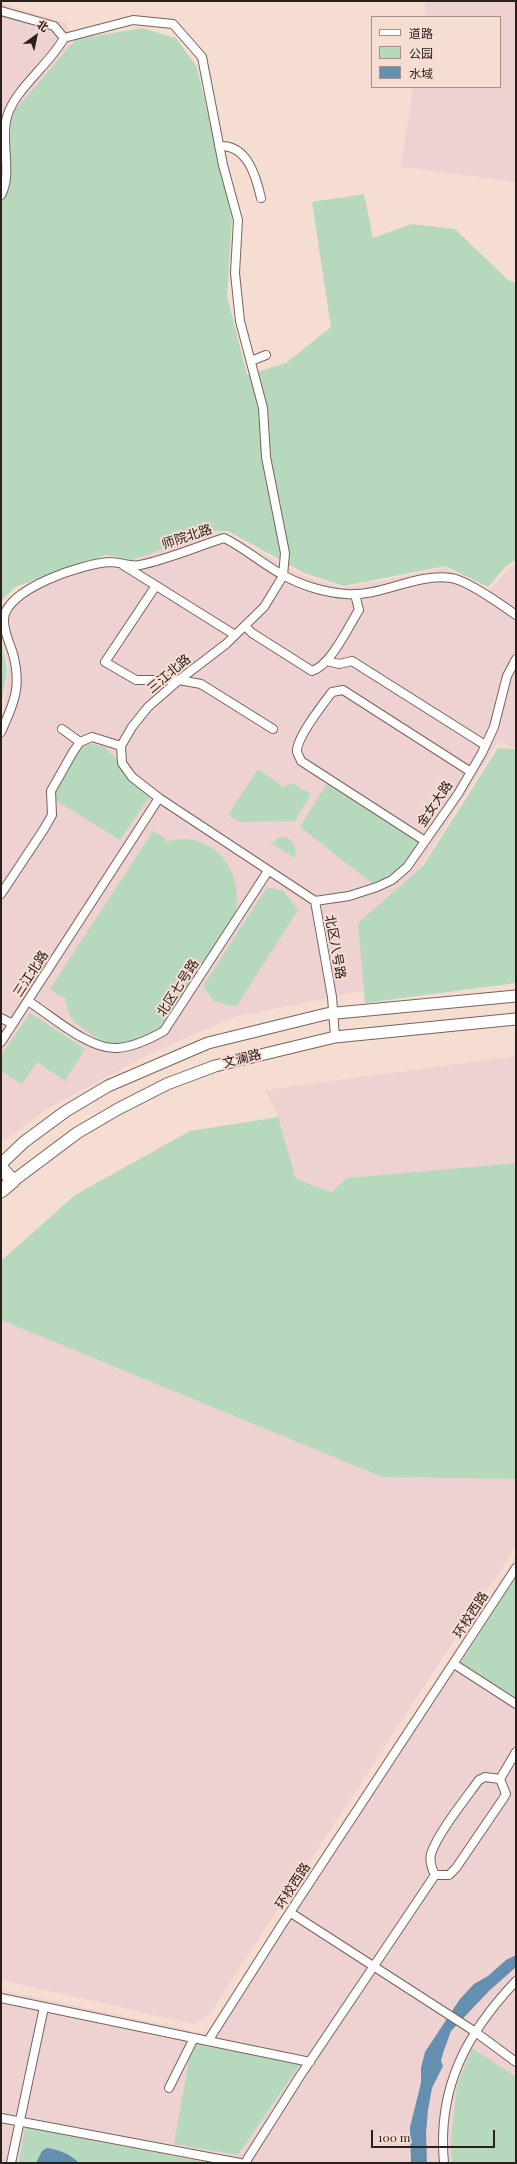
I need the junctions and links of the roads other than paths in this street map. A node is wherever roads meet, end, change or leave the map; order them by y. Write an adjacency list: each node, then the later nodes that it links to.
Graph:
1 (1, 11): 2 (street)
2 (64, 38): 3 (street); 4 (street)
3 (219, 146): 5 (street); 7 (street)
4 (1, 195)
5 (261, 198)
6 (266, 355): 7 (street)
7 (251, 361): 9 (street)
8 (119, 563): 9 (street, 师院北路); 10 (street); 20 (street, 师院北路)
9 (284, 576): 11 (street, 师院北路); 13 (street, 三江北路)
10 (155, 587): 14 (street); 17 (street)
11 (355, 594): 12 (street, 师院北路); 16 (street)
12 (516, 615)
13 (245, 626): 14 (street, 三江北路); 16 (street)
14 (235, 636): 17 (street, 三江北路)
15 (516, 660): 22 (street, 金女大路)
16 (327, 661): 22 (street)
17 (179, 680): 19 (street); 23 (street, 三江北路)
18 (62, 729): 21 (street)
19 (273, 729)
20 (1, 732)
21 (80, 742): 23 (street); 28 (street)
22 (485, 745): 24 (street, 金女大路)
23 (121, 746): 25 (street)
24 (471, 772): 26 (street, 金女大路); 26 (street)
25 (159, 798): 27 (street); 31 (street, 三江北路)
26 (425, 841): 29 (street, 金女大路)
27 (268, 871): 29 (street); 31 (street, 北区七号路)
28 (1, 894)
29 (314, 901): 32 (street, 北区八号路)
30 (516, 996): 32 (main road, 文澜路)
31 (28, 1001): 35 (street, 三江北路)
32 (332, 1014): 36 (street, 北区八号路); 38 (main road, 文澜路)
33 (1, 1018): 35 (street)
34 (516, 1019): 36 (main road, 文澜路)
35 (13, 1024): 37 (street, 三江北路)
36 (335, 1037): 40 (main road, 文澜路)
37 (1, 1042)
38 (1, 1164)
39 (1, 1168): 40 (main road)
40 (13, 1181): 41 (main road, 文澜路)
41 (1, 1191)
42 (516, 1568): 43 (street, 环校西路)
43 (454, 1664): 44 (street); 48 (street, 环校西路)
44 (516, 1704)
45 (516, 1752): 46 (street)
46 (500, 1779): 47 (street); 47 (street)
47 (435, 1875): 49 (street)
48 (291, 1913): 49 (street); 55 (street, 环校西路)
49 (373, 1968): 53 (street); 56 (street)
50 (516, 1981): 53 (street)
51 (1, 1998): 52 (street)
52 (44, 2007): 54 (street); 60 (street)
53 (474, 2032): 57 (street); 64 (street)
54 (194, 2038): 55 (street); 58 (street)
55 (208, 2041): 56 (street)
56 (310, 2062): 63 (street)
57 (516, 2062)
58 (169, 2088)
59 (1, 2118): 60 (street)
60 (20, 2122): 61 (street); 62 (street)
61 (11, 2163)
62 (240, 2163)
63 (245, 2163)
64 (444, 2163)

